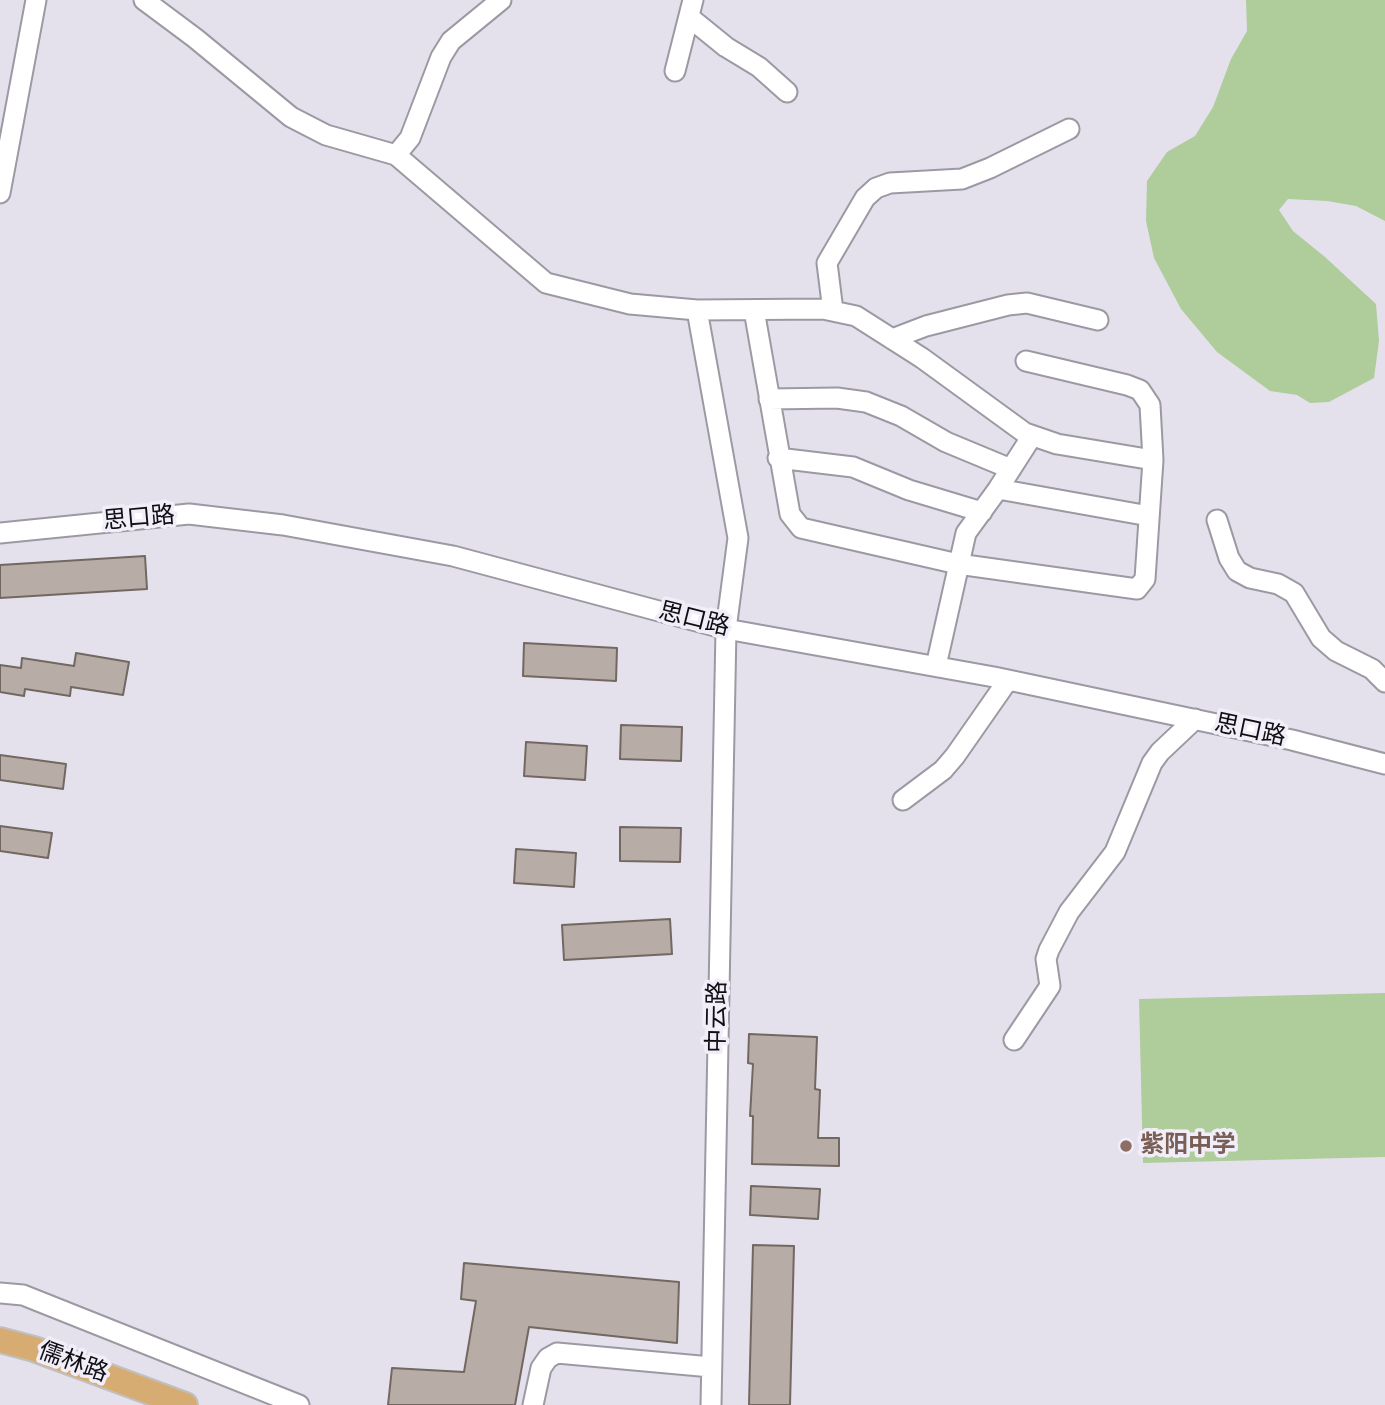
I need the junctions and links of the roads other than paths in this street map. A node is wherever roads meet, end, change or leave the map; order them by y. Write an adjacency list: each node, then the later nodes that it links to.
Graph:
1 (36, 0): 9 (street)
2 (144, 0): 8 (street)
3 (500, 0): 8 (street)
4 (691, 9): 5 (street); 6 (street)
5 (675, 72)
6 (787, 92)
7 (1069, 129): 12 (street)
8 (396, 155): 10 (street)
9 (0, 193)
10 (697, 310): 11 (street); 27 (street, 中云路)
11 (754, 310): 12 (street); 16 (street)
12 (833, 311): 14 (street)
13 (1098, 320): 14 (street)
14 (892, 339): 17 (street)
15 (1026, 360): 19 (street)
16 (769, 399): 18 (street); 20 (street)
17 (1032, 436): 19 (street); 20 (street)
18 (778, 458): 22 (street); 26 (street)
19 (1153, 460): 23 (street)
20 (1011, 469): 21 (street)
21 (998, 489): 22 (street); 23 (street)
22 (982, 512): 26 (street)
23 (1149, 516): 26 (street)
24 (1217, 520): 30 (street)
25 (0, 533): 27 (street, 思口路)
26 (958, 564): 28 (street)
27 (726, 629): 28 (street, 思口路); 37 (street, 中云路)
28 (936, 666): 29 (street, 思口路)
29 (1008, 680): 31 (street, 思口路); 33 (street)
30 (1385, 682)
31 (1195, 719): 32 (street, 思口路); 34 (street)
32 (1385, 764)
33 (903, 800)
34 (1014, 1040)
35 (0, 1293): 39 (street)
36 (0, 1340): 38 (main road, 儒林路)
37 (711, 1367): 40 (street); 41 (street, 中云路)
38 (185, 1405)
39 (299, 1405)
40 (533, 1405)
41 (711, 1405)

